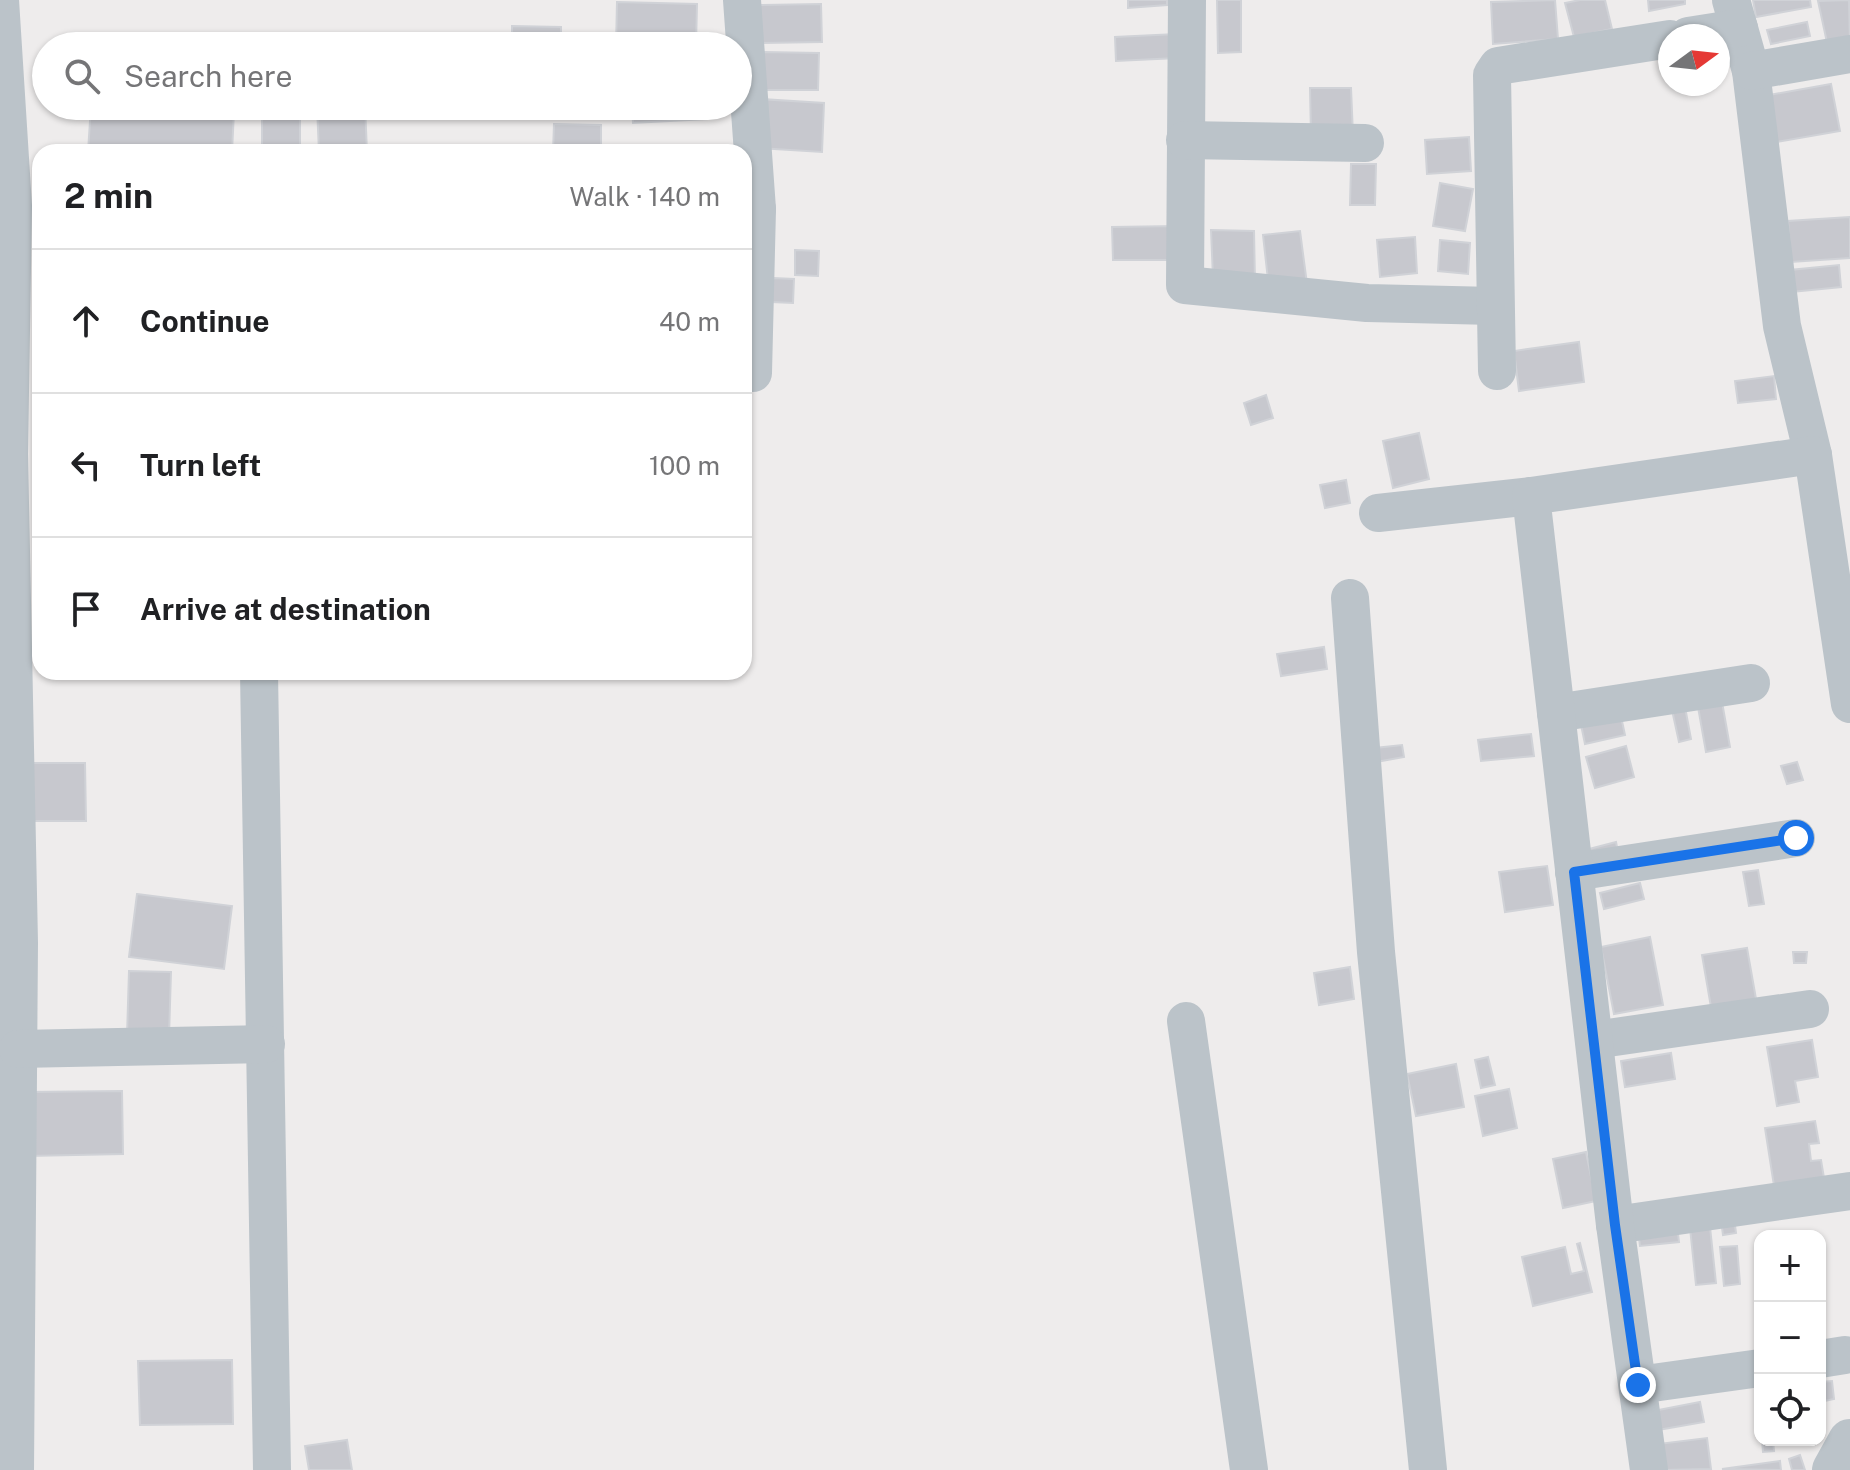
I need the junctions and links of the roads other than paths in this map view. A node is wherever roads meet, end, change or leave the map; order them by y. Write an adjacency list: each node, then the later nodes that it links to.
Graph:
1 (0, 0): 14 (street)
2 (742, 0): 6 (street)
3 (1187, 0): 11 (street)
4 (1735, 14): 5 (street); 9 (street)
5 (1714, 24)
6 (743, 32)
7 (1658, 41): 15 (street)
8 (1850, 54): 9 (street)
9 (1751, 71): 20 (street)
10 (747, 120): 13 (street)
11 (1185, 140): 12 (street); 15 (street)
12 (1365, 143)
13 (748, 144)
14 (18, 206): 19 (street)
15 (1494, 306): 17 (street)
16 (752, 318): 18 (street)
17 (1497, 371)
18 (753, 373)
19 (16, 454): 34 (street)
20 (1813, 455): 21 (street); 26 (street)
21 (1531, 496): 22 (street); 27 (street)
22 (1378, 513)
23 (1350, 598): 43 (street)
24 (259, 680): 33 (street)
25 (1751, 683): 27 (street)
26 (1850, 704)
27 (1556, 713): 29 (street)
28 (1796, 838): 29 (street)
29 (1574, 872): 32 (street)
30 (1810, 1009): 32 (street)
31 (1186, 1021): 42 (street)
32 (1594, 1040): 36 (street)
33 (266, 1044): 34 (street); 41 (street)
34 (18, 1049): 40 (street)
35 (1850, 1191): 36 (street)
36 (1615, 1225): 38 (street)
37 (1754, 1369): 38 (street)
38 (1638, 1385): 44 (street)
39 (1850, 1441): 45 (street)
40 (15, 1470)
41 (272, 1470)
42 (1249, 1470)
43 (1428, 1470)
44 (1649, 1470)
45 (1834, 1470)

